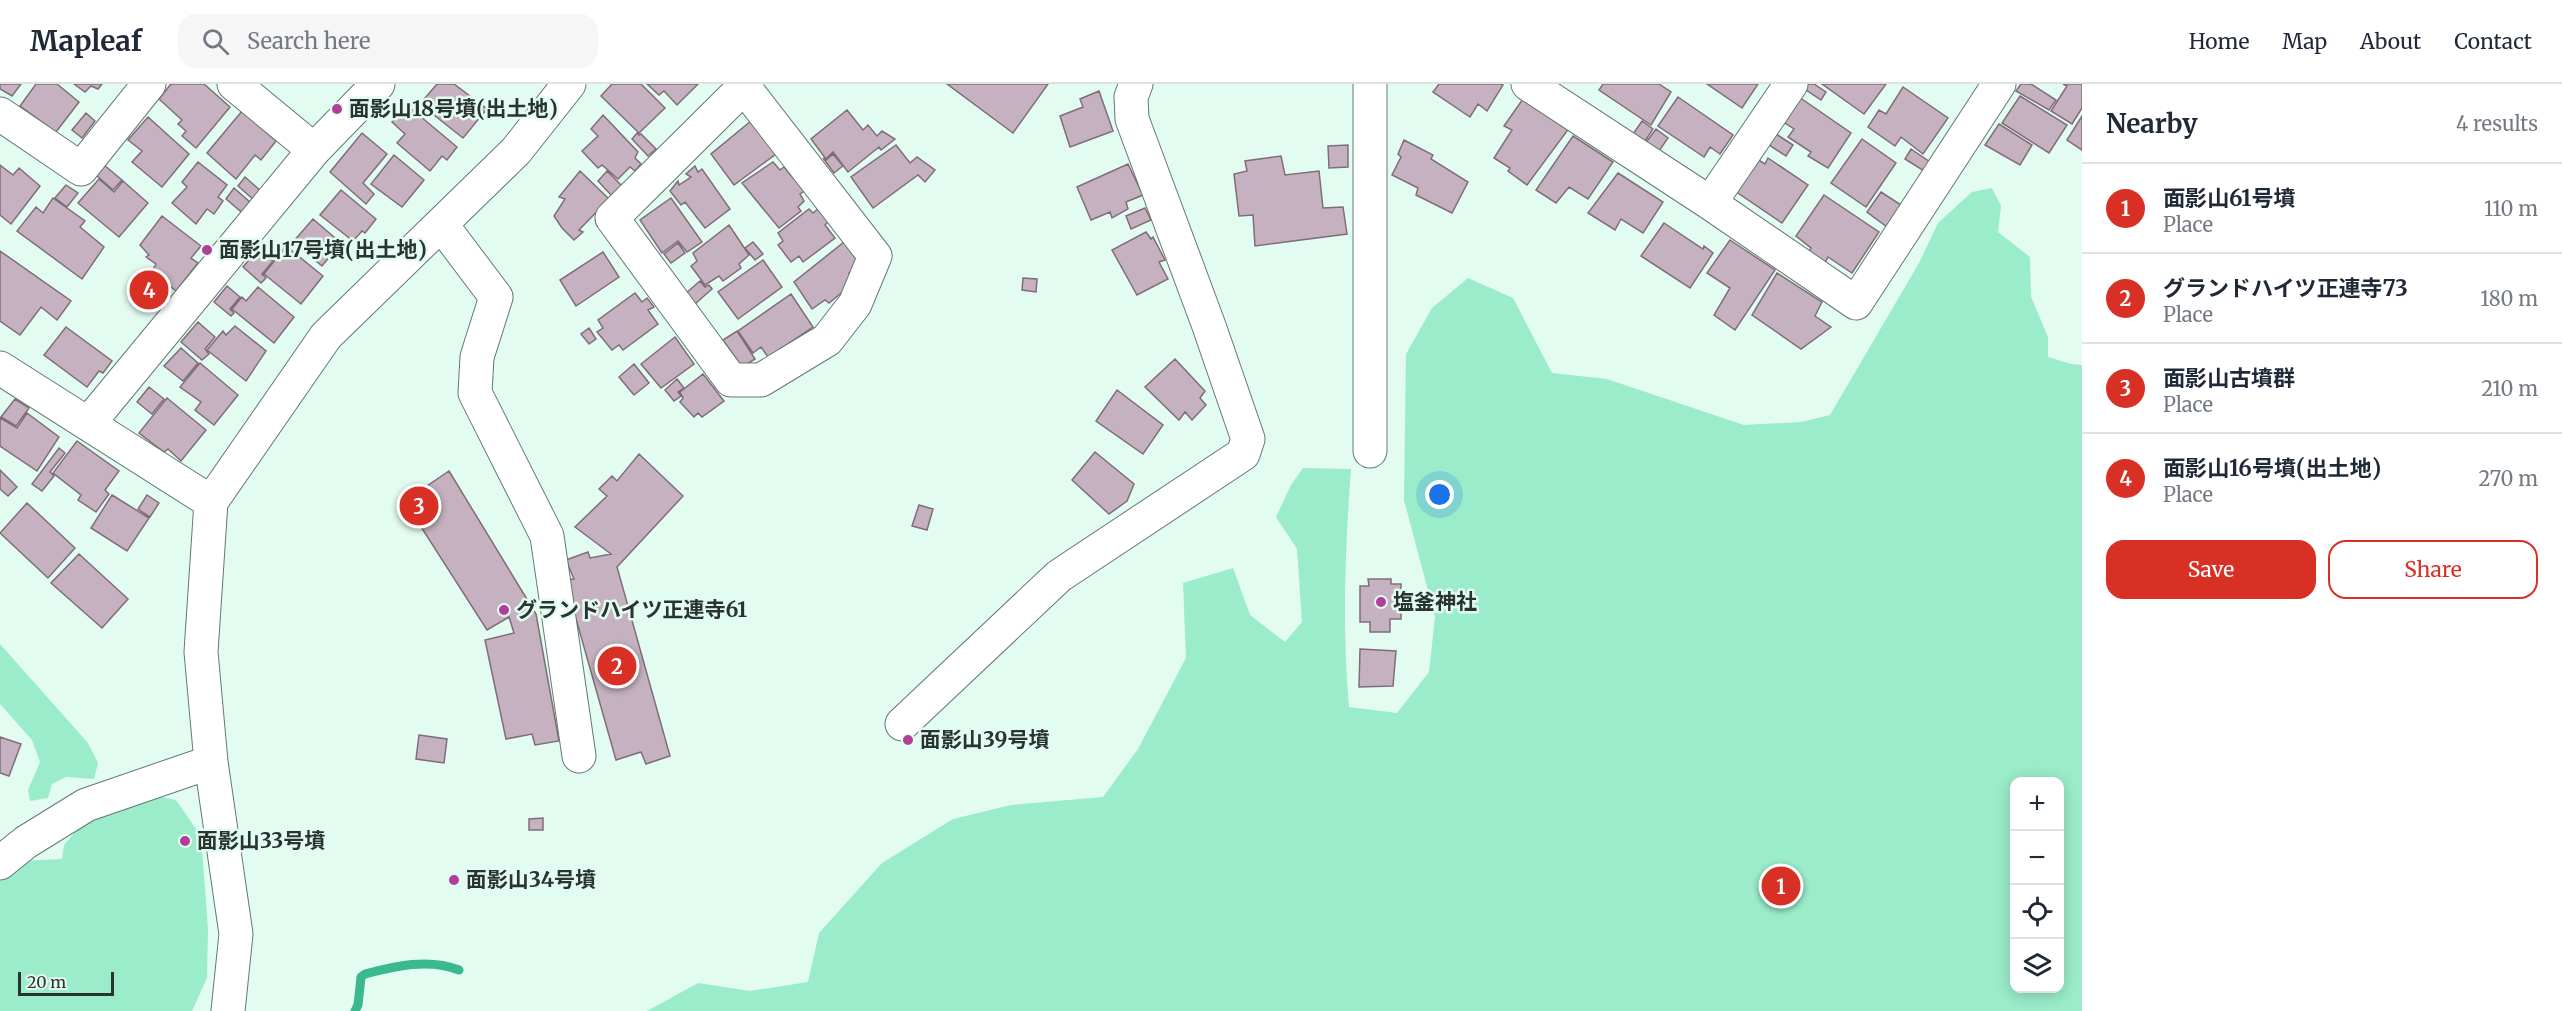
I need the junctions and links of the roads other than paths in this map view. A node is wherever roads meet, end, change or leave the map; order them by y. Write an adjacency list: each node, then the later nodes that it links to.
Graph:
1 (149, 84): 12 (street)
2 (234, 84): 13 (street)
3 (378, 84): 13 (street)
4 (569, 84): 15 (street)
5 (1136, 84): 20 (street)
6 (1370, 84): 18 (street)
7 (1528, 84): 11 (street)
8 (1791, 84): 14 (street)
9 (1999, 84): 14 (street)
10 (745, 85): 10 (street)
11 (1570, 95): 14 (street)
12 (0, 114)
13 (314, 150): 17 (street)
14 (1710, 203)
15 (441, 224): 19 (street); 21 (street)
16 (0, 368): 17 (street)
17 (88, 424): 19 (street)
18 (1370, 451)
19 (211, 502): 22 (street)
20 (902, 724)
21 (579, 756)
22 (211, 762): 23 (street); 24 (street)
23 (0, 863)
24 (228, 1011)

